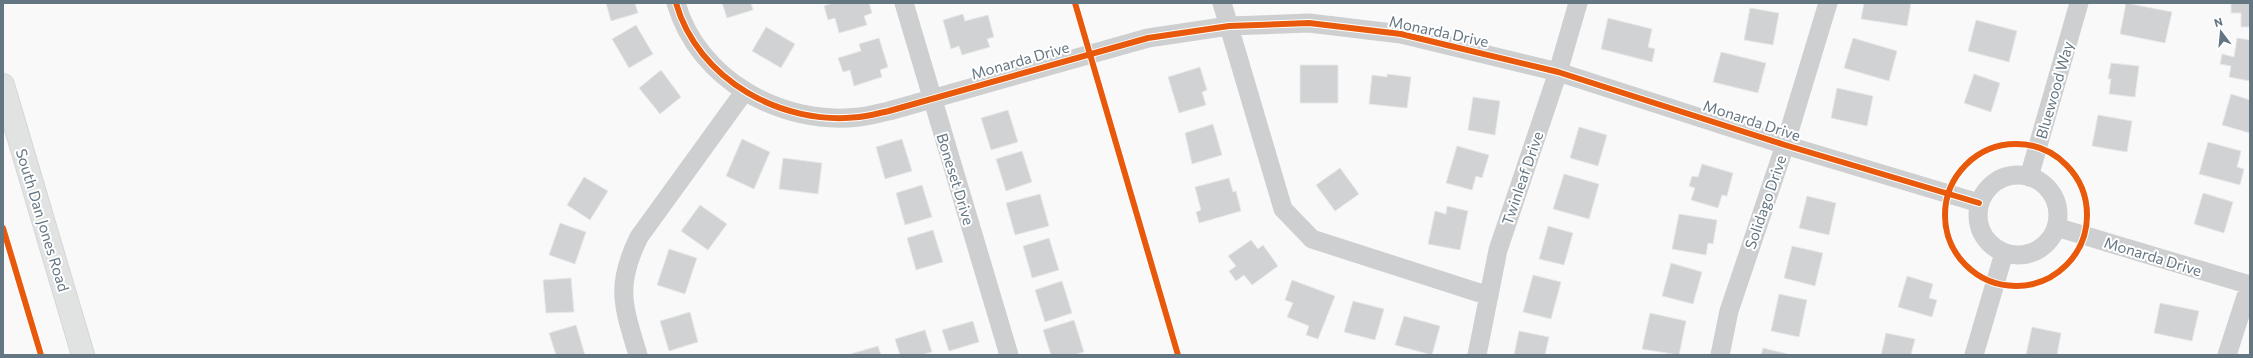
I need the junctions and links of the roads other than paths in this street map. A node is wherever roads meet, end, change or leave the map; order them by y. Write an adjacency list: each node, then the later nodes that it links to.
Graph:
1 (676, 3): 9 (street, Monarda Drive)
2 (904, 3): 10 (street, Boneset Drive)
3 (1222, 3): 7 (street)
4 (1578, 3): 8 (street, Twinleaf Drive)
5 (1828, 3): 12 (street, Solidago Drive)
6 (2079, 3): 13 (street, Bluewood Way)
7 (1229, 26): 8 (street, Monarda Drive); 10 (street, Monarda Drive); 18 (street)
8 (1558, 72): 12 (street, Monarda Drive); 18 (street, Twinleaf Drive)
9 (744, 92): 10 (street, Monarda Drive); 20 (street)
10 (932, 99): 21 (street, Boneset Drive)
11 (6, 107): 19 (main road, South Dan Jones Road)
12 (1785, 145): 14 (street, Monarda Drive); 23 (street, Solidago Drive)
13 (2028, 177): 14 (street); 15 (street)
14 (1979, 203): 16 (street)
15 (2056, 227): 16 (street); 17 (street, Monarda Drive)
16 (2004, 253): 24 (street)
17 (2250, 285): 25 (street)
18 (1489, 296): 22 (street, Twinleaf Drive)
19 (83, 355)
20 (638, 355)
21 (1009, 355)
22 (1477, 355)
23 (1720, 355)
24 (1974, 355)
25 (2227, 355)

